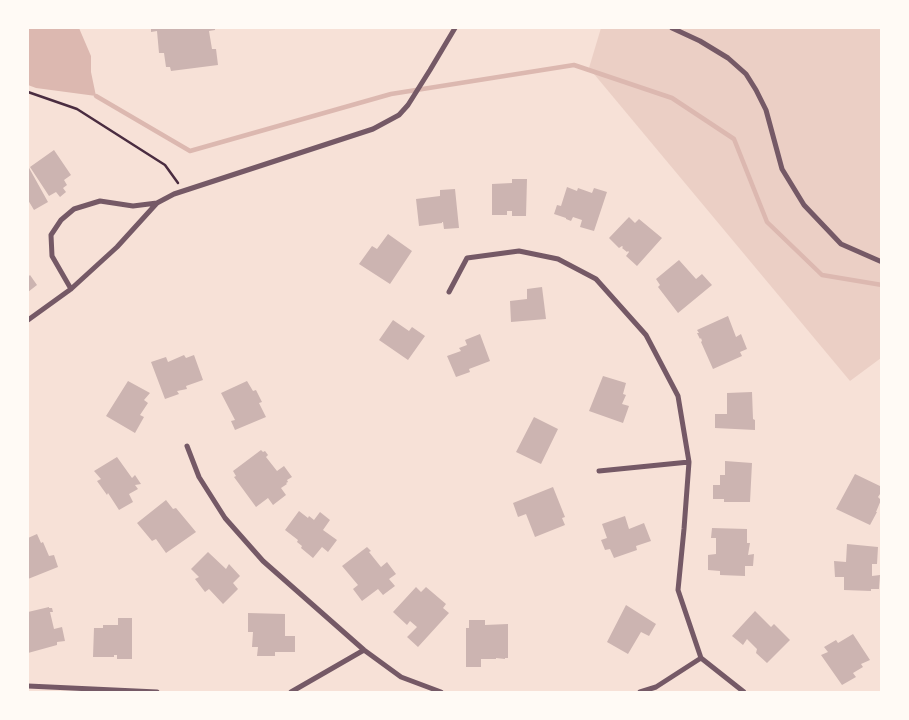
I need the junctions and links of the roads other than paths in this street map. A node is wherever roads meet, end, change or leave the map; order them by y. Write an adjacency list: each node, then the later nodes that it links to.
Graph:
1 (454, 28): 3 (street)
2 (672, 28): 4 (street)
3 (158, 202): 5 (street); 5 (street)
4 (882, 262)
5 (70, 289): 7 (street)
6 (449, 292): 9 (street)
7 (28, 320)
8 (186, 446): 11 (street)
9 (689, 462): 10 (street); 12 (street)
10 (600, 471)
11 (364, 650): 15 (street); 16 (street)
12 (702, 658): 17 (street); 18 (street)
13 (28, 686): 14 (street)
14 (157, 692)
15 (291, 692)
16 (441, 692)
17 (640, 692)
18 (744, 692)

